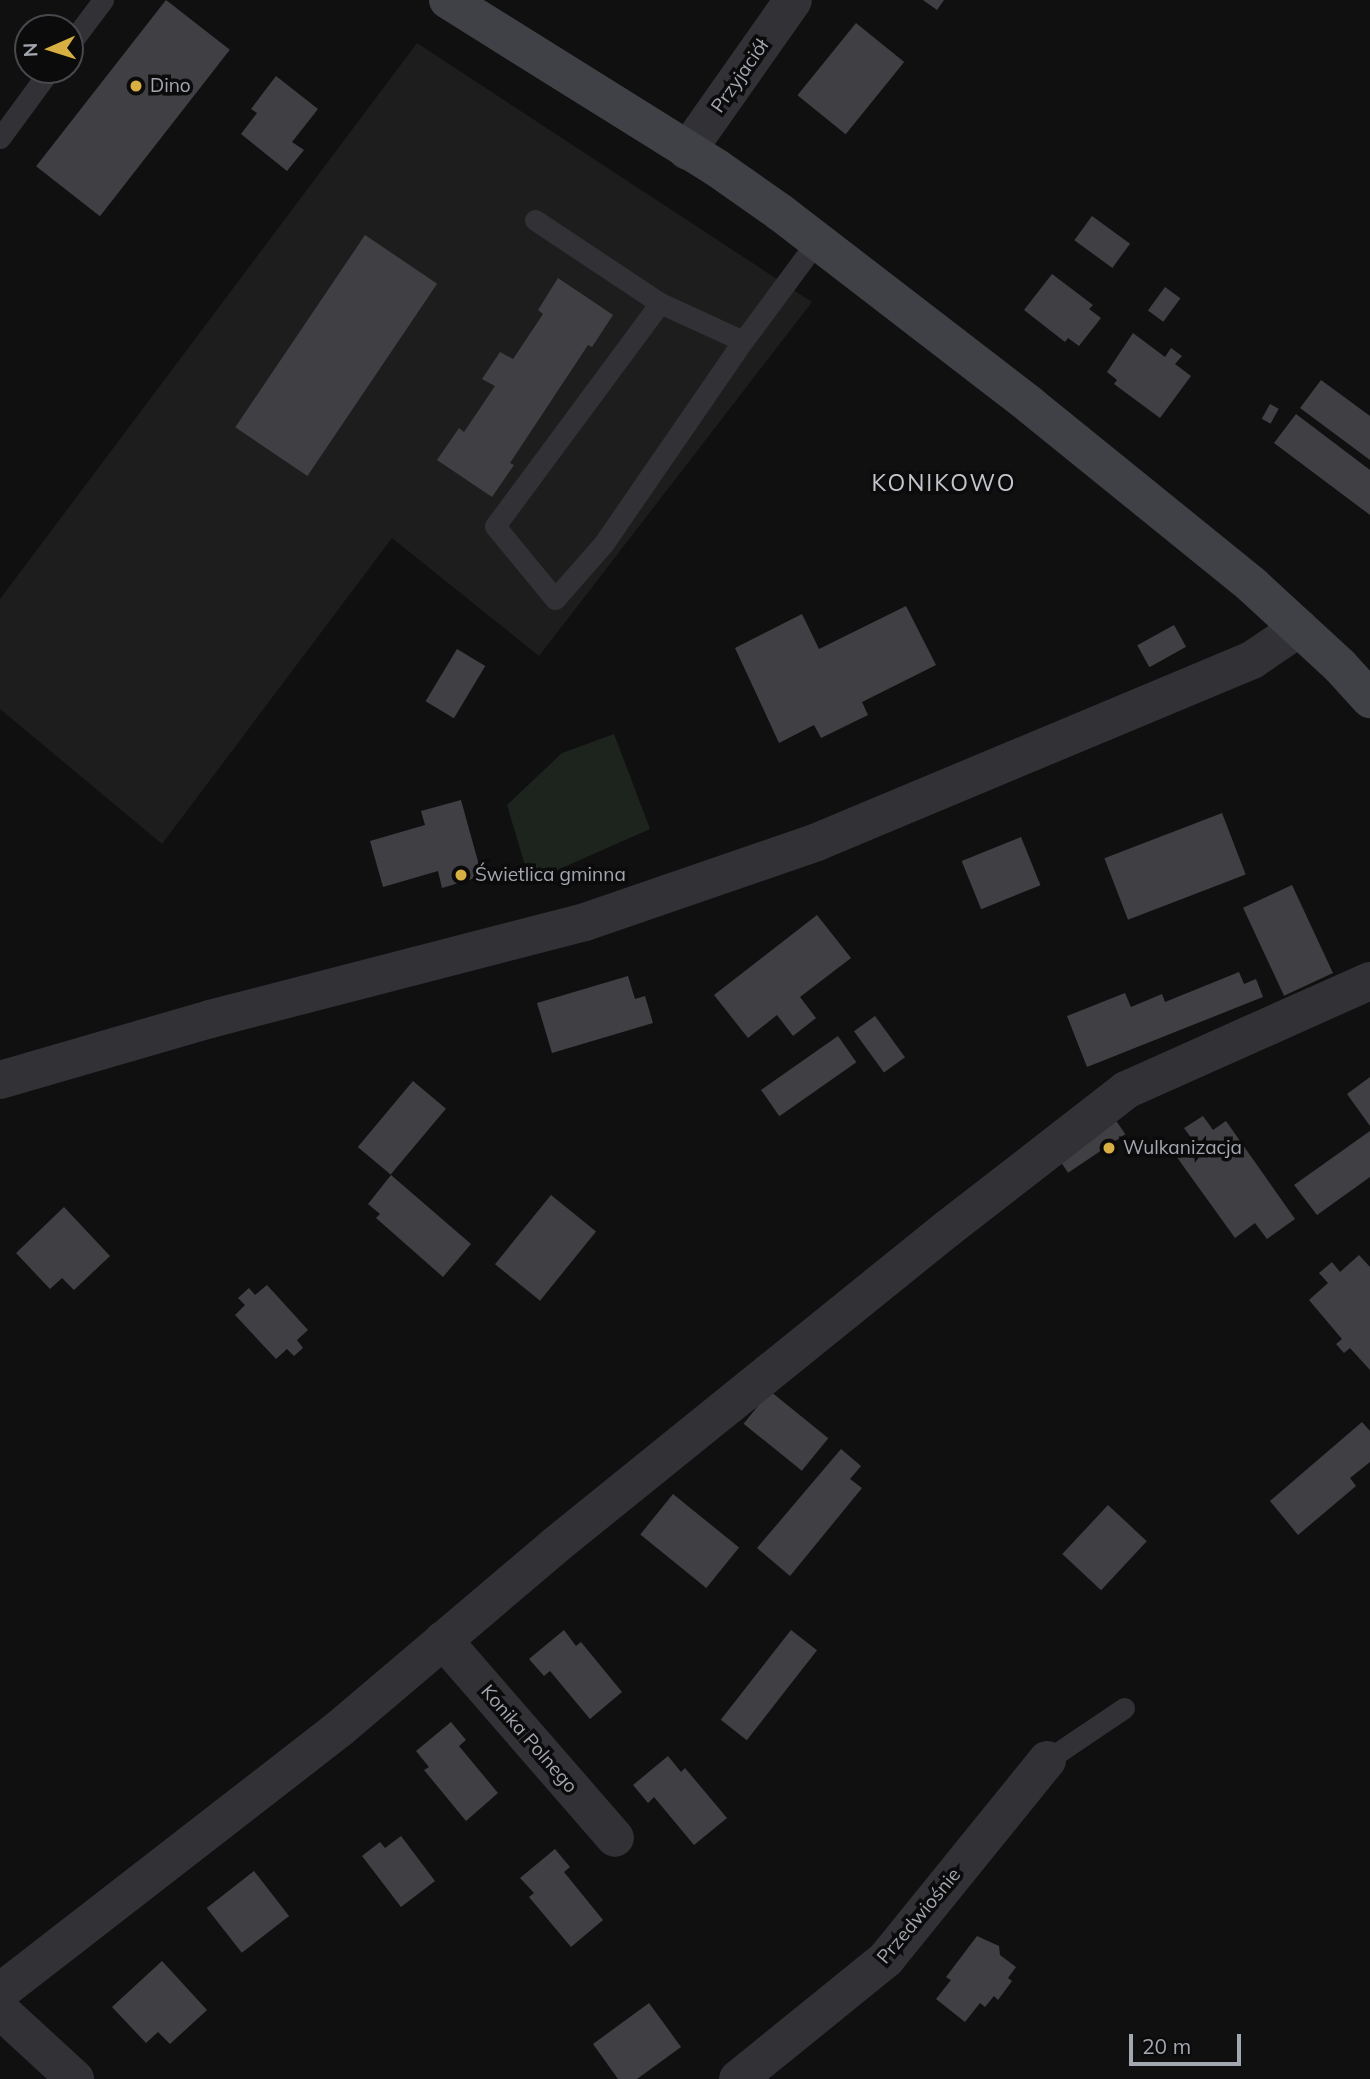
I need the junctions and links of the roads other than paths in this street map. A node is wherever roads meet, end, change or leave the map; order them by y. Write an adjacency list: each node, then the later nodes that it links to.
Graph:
1 (103, 0): 4 (lane)
2 (448, 0): 7 (main road)
3 (793, 0): 7 (street, Przyjaciół)
4 (84, 25)
5 (40, 84): 6 (lane)
6 (0, 138)
7 (688, 151): 9 (main road)
8 (535, 220): 10 (lane)
9 (817, 241): 11 (lane); 12 (main road)
10 (660, 303): 11 (lane); 11 (lane)
11 (743, 341)
12 (1299, 628): 13 (main road); 15 (street)
13 (1370, 699)
14 (1370, 981): 16 (street)
15 (0, 1080)
16 (443, 1640): 19 (street, Konika Polnego); 20 (street)
17 (1124, 1708): 18 (lane)
18 (1047, 1760): 23 (street, Przedwiośnie)
19 (615, 1838)
20 (0, 1992)
21 (0, 2010): 22 (street)
22 (75, 2079)
23 (738, 2079)

